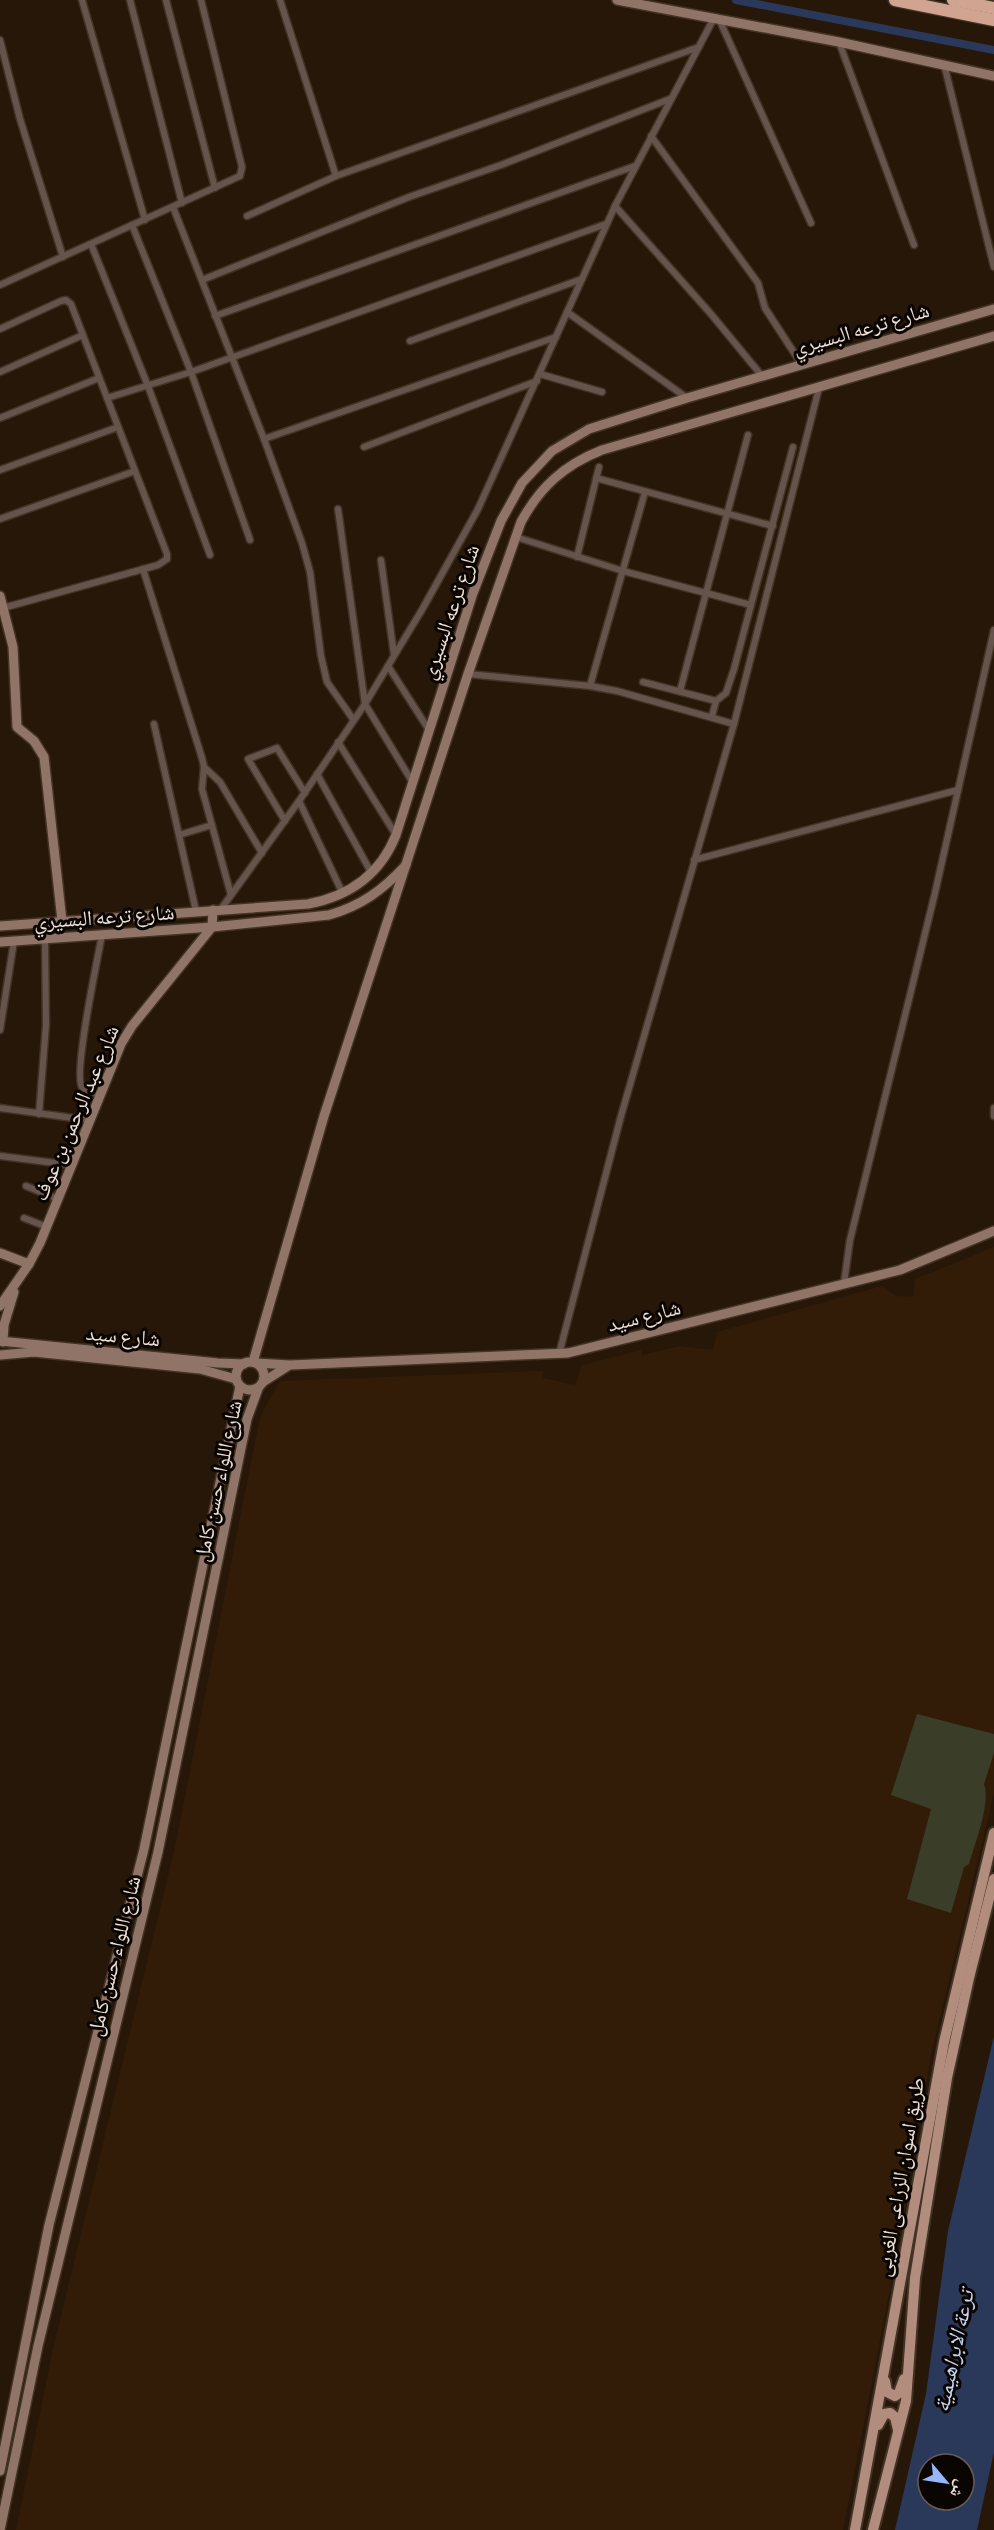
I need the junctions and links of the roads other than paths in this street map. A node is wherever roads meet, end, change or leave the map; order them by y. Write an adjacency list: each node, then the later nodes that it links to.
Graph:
1 (82, 0): 26 (street)
2 (130, 0): 22 (street)
3 (166, 0): 21 (street)
4 (201, 0): 21 (street)
5 (280, 0): 20 (street)
6 (617, 0): 10 (street)
7 (895, 0): 11 (highway)
8 (953, 0): 9 (highway)
9 (994, 8)
10 (716, 18): 13 (street); 14 (street); 27 (street)
11 (994, 21)
12 (0, 40): 32 (street)
13 (839, 42): 15 (street); 31 (street)
14 (699, 46): 17 (street); 20 (street)
15 (944, 64): 16 (street); 33 (street)
16 (994, 76)
17 (670, 99): 18 (street); 35 (street)
18 (651, 136): 19 (street); 46 (street)
19 (635, 166): 23 (street); 39 (street)
20 (336, 176): 25 (street)
21 (215, 188): 22 (street)
22 (182, 203): 24 (street)
23 (615, 206): 28 (street); 49 (street)
24 (173, 207): 26 (street); 35 (street)
25 (248, 216)
26 (145, 220): 29 (street)
27 (811, 223)
28 (606, 224): 34 (street); 45 (street)
29 (132, 225): 30 (street); 48 (street)
30 (91, 244): 32 (street); 52 (street)
31 (914, 245)
32 (63, 257): 36 (street)
33 (994, 267)
34 (582, 279): 38 (street); 44 (street)
35 (202, 280): 39 (street)
36 (0, 285)
37 (994, 309): 46 (street, شارع ترعه البسيري)
38 (567, 312): 43 (street); 56 (street)
39 (214, 316): 45 (street)
40 (0, 329): 41 (street)
41 (83, 335): 47 (street); 50 (street)
42 (994, 336): 53 (street)
43 (556, 337): 51 (street); 60 (street)
44 (410, 340)
45 (231, 358): 48 (street); 60 (street)
46 (802, 364): 49 (street, شارع ترعه البسيري)
47 (0, 372)
48 (191, 372): 52 (street); 73 (street)
49 (762, 376): 56 (street, شارع ترعه البسيري)
50 (99, 378): 55 (street); 57 (street)
51 (539, 378): 54 (street); 61 (street); 84 (street)
52 (148, 386): 55 (street); 74 (street)
53 (819, 388): 72 (street); 95 (street)
54 (602, 392)
55 (107, 398): 58 (street)
56 (687, 398): 96 (street, شارع ترعه البسيري)
57 (0, 418)
58 (118, 427): 64 (street); 65 (street)
59 (748, 435): 69 (street)
60 (264, 439): 93 (street)
61 (364, 447)
62 (793, 447): 71 (street)
63 (599, 467): 66 (street)
64 (0, 470)
65 (135, 471): 70 (street); 77 (street)
66 (596, 478): 67 (street); 75 (street)
67 (645, 492): 69 (street); 78 (street)
68 (338, 509): 91 (street)
69 (728, 514): 71 (street); 79 (street)
70 (0, 519)
71 (773, 526): 81 (street)
72 (516, 537): 75 (street); 86 (street)
73 (250, 540)
74 (210, 555)
75 (577, 557): 78 (street)
76 (381, 560): 84 (street)
77 (143, 569): 82 (street); 98 (street)
78 (623, 571): 79 (street); 88 (street)
79 (706, 594): 81 (street); 89 (street)
80 (0, 596): 82 (street)
81 (751, 605): 90 (street)
82 (3, 608): 116 (street)
83 (994, 630): 101 (street)
84 (394, 656): 85 (street)
85 (388, 666): 91 (street); 96 (street)
86 (468, 674): 88 (street); 110 (street)
87 (643, 682): 89 (street)
88 (590, 686): 92 (street)
89 (680, 691): 90 (street)
90 (716, 701): 92 (street)
91 (364, 704): 93 (street); 100 (street)
92 (712, 716): 95 (street)
93 (353, 719): 97 (street)
94 (154, 724): 106 (street)
95 (734, 724): 109 (street)
96 (430, 731): 100 (street, شارع ترعه البسيري)
97 (338, 742): 99 (street); 107 (street)
98 (204, 767): 105 (street); 108 (street)
99 (317, 774): 102 (street); 111 (street)
100 (413, 783): 107 (street, شارع ترعه البسيري)
101 (958, 790): 109 (street); 140 (street)
102 (305, 793): 103 (street); 104 (street)
103 (299, 801): 104 (street); 112 (street)
104 (285, 821): 108 (street)
105 (212, 825): 106 (street); 113 (street)
106 (179, 835): 115 (street)
107 (396, 835): 111 (street, شارع ترعه البسيري)
108 (262, 853): 113 (street)
109 (694, 860): 143 (street)
110 (408, 862): 118 (street, شارع ترعه البسيري); 145 (street)
111 (372, 874): 112 (street, شارع ترعه البسيري)
112 (344, 894): 114 (street, شارع ترعه البسيري)
113 (231, 895): 114 (street)
114 (217, 909): 115 (street, شارع ترعه البسيري); 118 (street)
115 (196, 911): 116 (street, شارع ترعه البسيري)
116 (62, 921): 117 (street, شارع ترعه البسيري)
117 (1, 926): 122 (street)
118 (212, 927): 119 (street, شارع ترعه البسيري); 124 (street, شارع عبد الرحمن بن عوف)
119 (102, 935): 120 (street, شارع ترعه البسيري); 124 (street)
120 (45, 939): 121 (street, شارع ترعه البسيري); 127 (street)
121 (14, 941): 122 (street, شارع ترعه البسيري); 123 (street)
122 (1, 942)
123 (0, 1030)
124 (99, 1094): 129 (street, شارع عبد الرحمن بن عوف)
125 (0, 1108): 127 (street)
126 (994, 1108): 128 (street)
127 (39, 1114): 129 (street)
128 (994, 1116)
129 (88, 1120): 131 (street, شارع عبد الرحمن بن عوف)
130 (0, 1156): 131 (street)
131 (71, 1165): 133 (street, شارع عبد الرحمن بن عوف)
132 (26, 1186): 133 (street)
133 (58, 1199): 135 (street, شارع عبد الرحمن بن عوف)
134 (24, 1218): 135 (street)
135 (47, 1227): 138 (street, شارع عبد الرحمن بن عوف)
136 (994, 1231): 140 (street, شارع سيد)
137 (0, 1253): 138 (street)
138 (29, 1264): 139 (street, شارع عبد الرحمن بن عوف)
139 (19, 1278): 141 (street, شارع عبد الرحمن بن عوف); 142 (street, شارع عبد الرحمن بن عوف)
140 (844, 1283): 143 (street, شارع سيد)
141 (0, 1306)
142 (2, 1341): 145 (street, شارع سيد)
143 (564, 1354): 146 (street, شارع سيد)
144 (0, 1355): 147 (street, شارع سيد)
145 (251, 1363): 146 (street, شارع سيد); 147 (street); 148 (street)
146 (290, 1365): 148 (street, شارع سيد)
147 (238, 1382): 148 (street); 149 (street, شارع اللواء حسن كامل)
148 (260, 1385): 150 (street, شارع اللواء حسن كامل)
149 (179, 1677): 150 (street); 152 (street, شارع اللواء حسن كامل)
150 (194, 1679): 153 (street, شارع اللواء حسن كامل)
151 (994, 1833): 160 (main road, طريق اسوان الزراعى الغربى)
152 (144, 1849): 153 (street); 155 (street, شارع اللواء حسن كامل)
153 (158, 1852): 156 (street, شارع اللواء حسن كامل)
154 (994, 1879): 159 (main road, طريق اسوان الزراعى الغربى)
155 (108, 1987): 156 (street); 157 (street, شارع اللواء حسن كامل)
156 (125, 1990): 158 (street, شارع اللواء حسن كامل)
157 (49, 2225): 158 (street); 163 (street, شارع اللواء حسن كامل)
158 (66, 2230): 164 (street, شارع اللواء حسن كامل)
159 (908, 2368): 160 (main road); 162 (main road, طريق اسوان الزراعى الغربى)
160 (883, 2375): 161 (main road, طريق اسوان الزراعى الغربى)
161 (874, 2433): 162 (main road); 165 (main road, طريق اسوان الزراعى الغربى)
162 (898, 2433): 166 (main road, طريق اسوان الزراعى الغربى)
163 (0, 2471)
164 (0, 2530)
165 (855, 2530)
166 (873, 2530)

